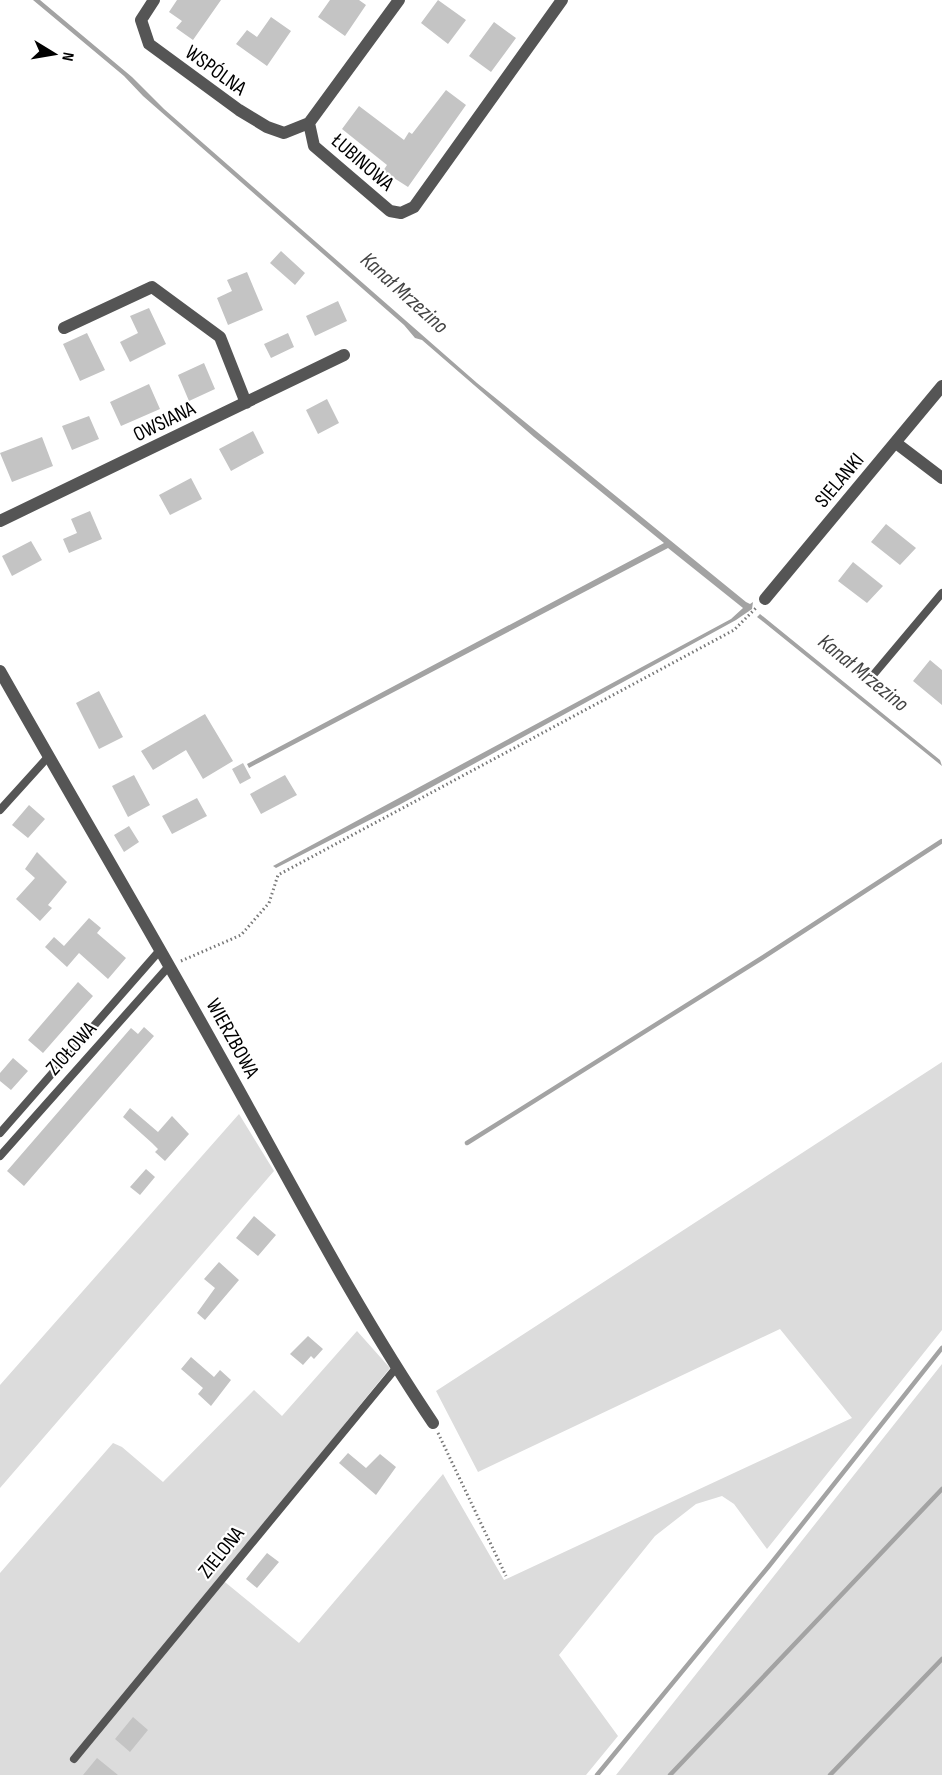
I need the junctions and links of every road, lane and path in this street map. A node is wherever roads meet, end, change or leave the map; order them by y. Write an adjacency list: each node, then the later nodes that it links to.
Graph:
1 (154, 0): 4 (street, WSPÓLNA)
2 (399, 0): 4 (street, ŁUBINOWA)
3 (562, 0): 4 (street, ŁUBINOWA)
4 (309, 123)
5 (64, 328): 8 (street)
6 (344, 355): 8 (street, OWSIANA)
7 (942, 386): 9 (street, SIELANKI)
8 (246, 403): 11 (street, OWSIANA)
9 (896, 443): 10 (street); 13 (street, SIELANKI)
10 (942, 478)
11 (0, 521)
12 (942, 593): 15 (lane)
13 (765, 599): 19 (path)
14 (0, 671): 16 (street, WIERZBOWA)
15 (874, 675)
16 (48, 757): 17 (lane); 18 (street, WIERZBOWA)
17 (0, 810)
18 (161, 949): 19 (street, WIERZBOWA); 20 (lane)
19 (170, 965): 21 (lane, ZIOŁOWA); 22 (street, WIERZBOWA)
20 (0, 1133)
21 (0, 1156)
22 (396, 1368): 23 (street, WIERZBOWA); 25 (lane, ZIELONA)
23 (433, 1423): 24 (path)
24 (506, 1576)
25 (74, 1760)

